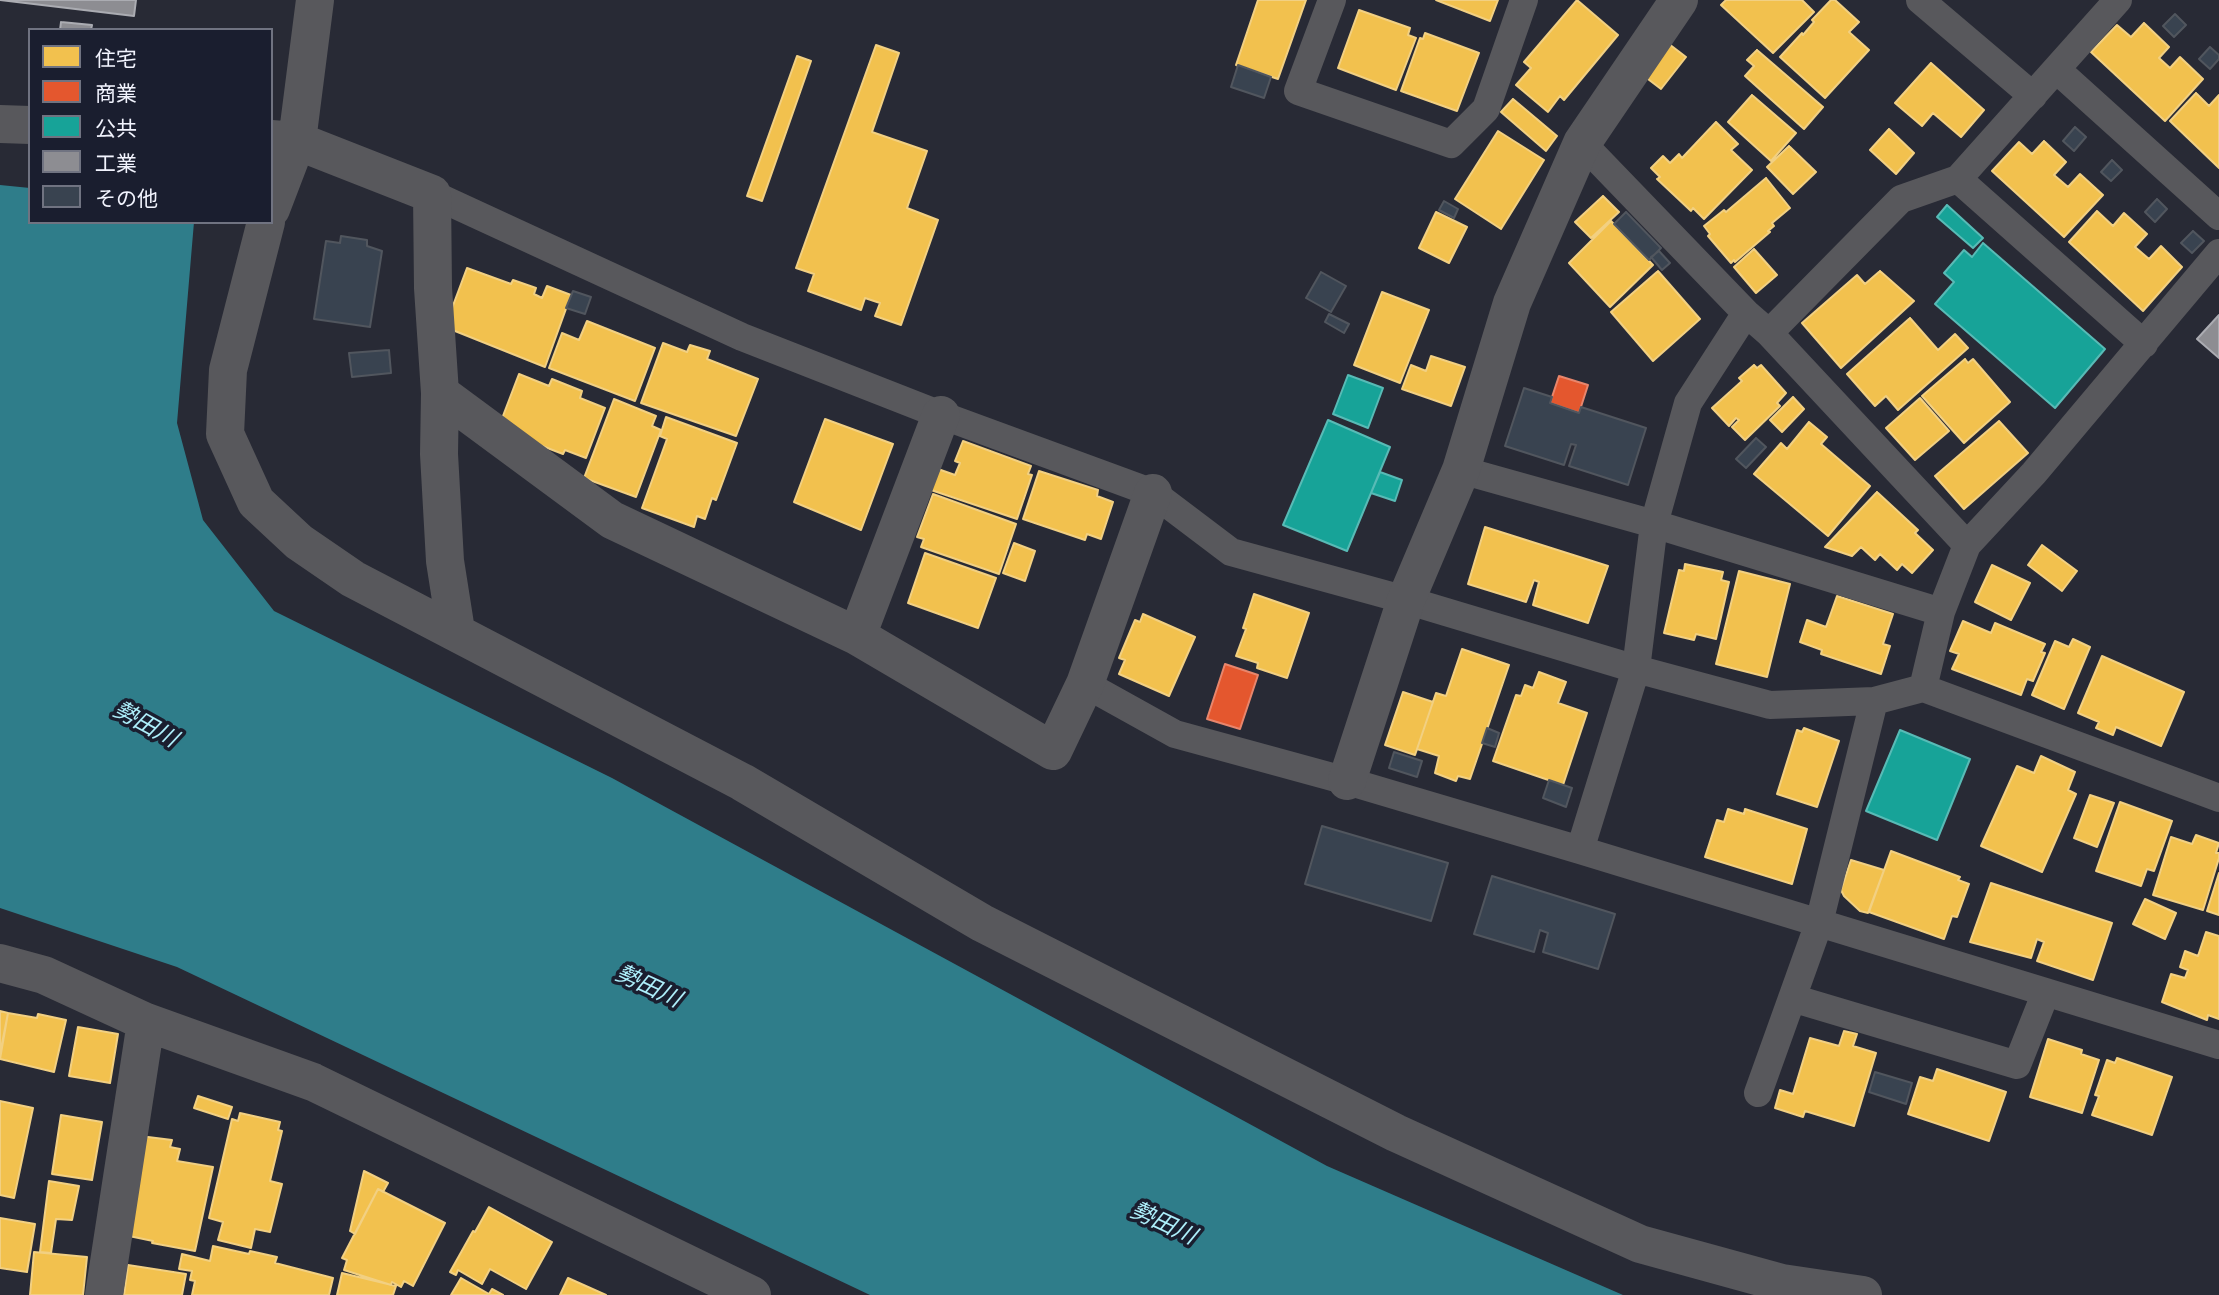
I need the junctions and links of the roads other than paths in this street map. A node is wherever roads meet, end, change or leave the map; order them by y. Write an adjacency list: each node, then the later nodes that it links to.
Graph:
1 (315, 0): 11 (street)
2 (1332, 0): 3 (lane)
3 (1524, 0)
4 (1679, 0): 12 (street)
5 (1920, 0): 8 (lane)
6 (2118, 0): 7 (lane)
7 (2057, 70): 8 (lane); 16 (lane)
8 (2033, 96): 13 (lane)
9 (0, 124): 10 (street)
10 (28, 125)
11 (284, 140): 14 (street); 15 (street)
12 (1582, 143): 19 (lane); 24 (street)
13 (1958, 179): 20 (lane); 21 (lane)
14 (432, 194): 22 (street); 23 (lane)
15 (273, 198)
16 (2219, 216)
17 (265, 224): 30 (street)
18 (2219, 253): 21 (lane)
19 (1746, 313): 20 (lane); 26 (lane)
20 (1769, 333): 27 (lane)
21 (2144, 344): 27 (lane)
22 (440, 393): 30 (street); 31 (street)
23 (941, 415): 25 (lane); 31 (street)
24 (1461, 470): 26 (lane); 28 (street)
25 (1153, 493): 28 (lane); 33 (street)
26 (1654, 524): 29 (lane); 32 (lane)
27 (1967, 545): 29 (lane)
28 (1406, 600): 32 (lane); 36 (street)
29 (1941, 612): 34 (lane)
30 (456, 631): 48 (street)
31 (857, 636): 33 (street)
32 (1636, 669): 35 (lane); 38 (lane)
33 (1086, 684): 36 (lane)
34 (1923, 688): 35 (lane); 37 (lane)
35 (1874, 701): 39 (lane)
36 (1347, 781): 38 (lane)
37 (2219, 798)
38 (1580, 850): 39 (lane)
39 (1819, 923): 41 (lane); 42 (lane)
40 (0, 963): 43 (street)
41 (2046, 992): 42 (lane); 44 (lane)
42 (1792, 998): 45 (lane)
43 (146, 1023): 46 (street); 47 (street)
44 (2219, 1045)
45 (1758, 1093)
46 (104, 1295)
47 (752, 1295)
48 (1863, 1295)

